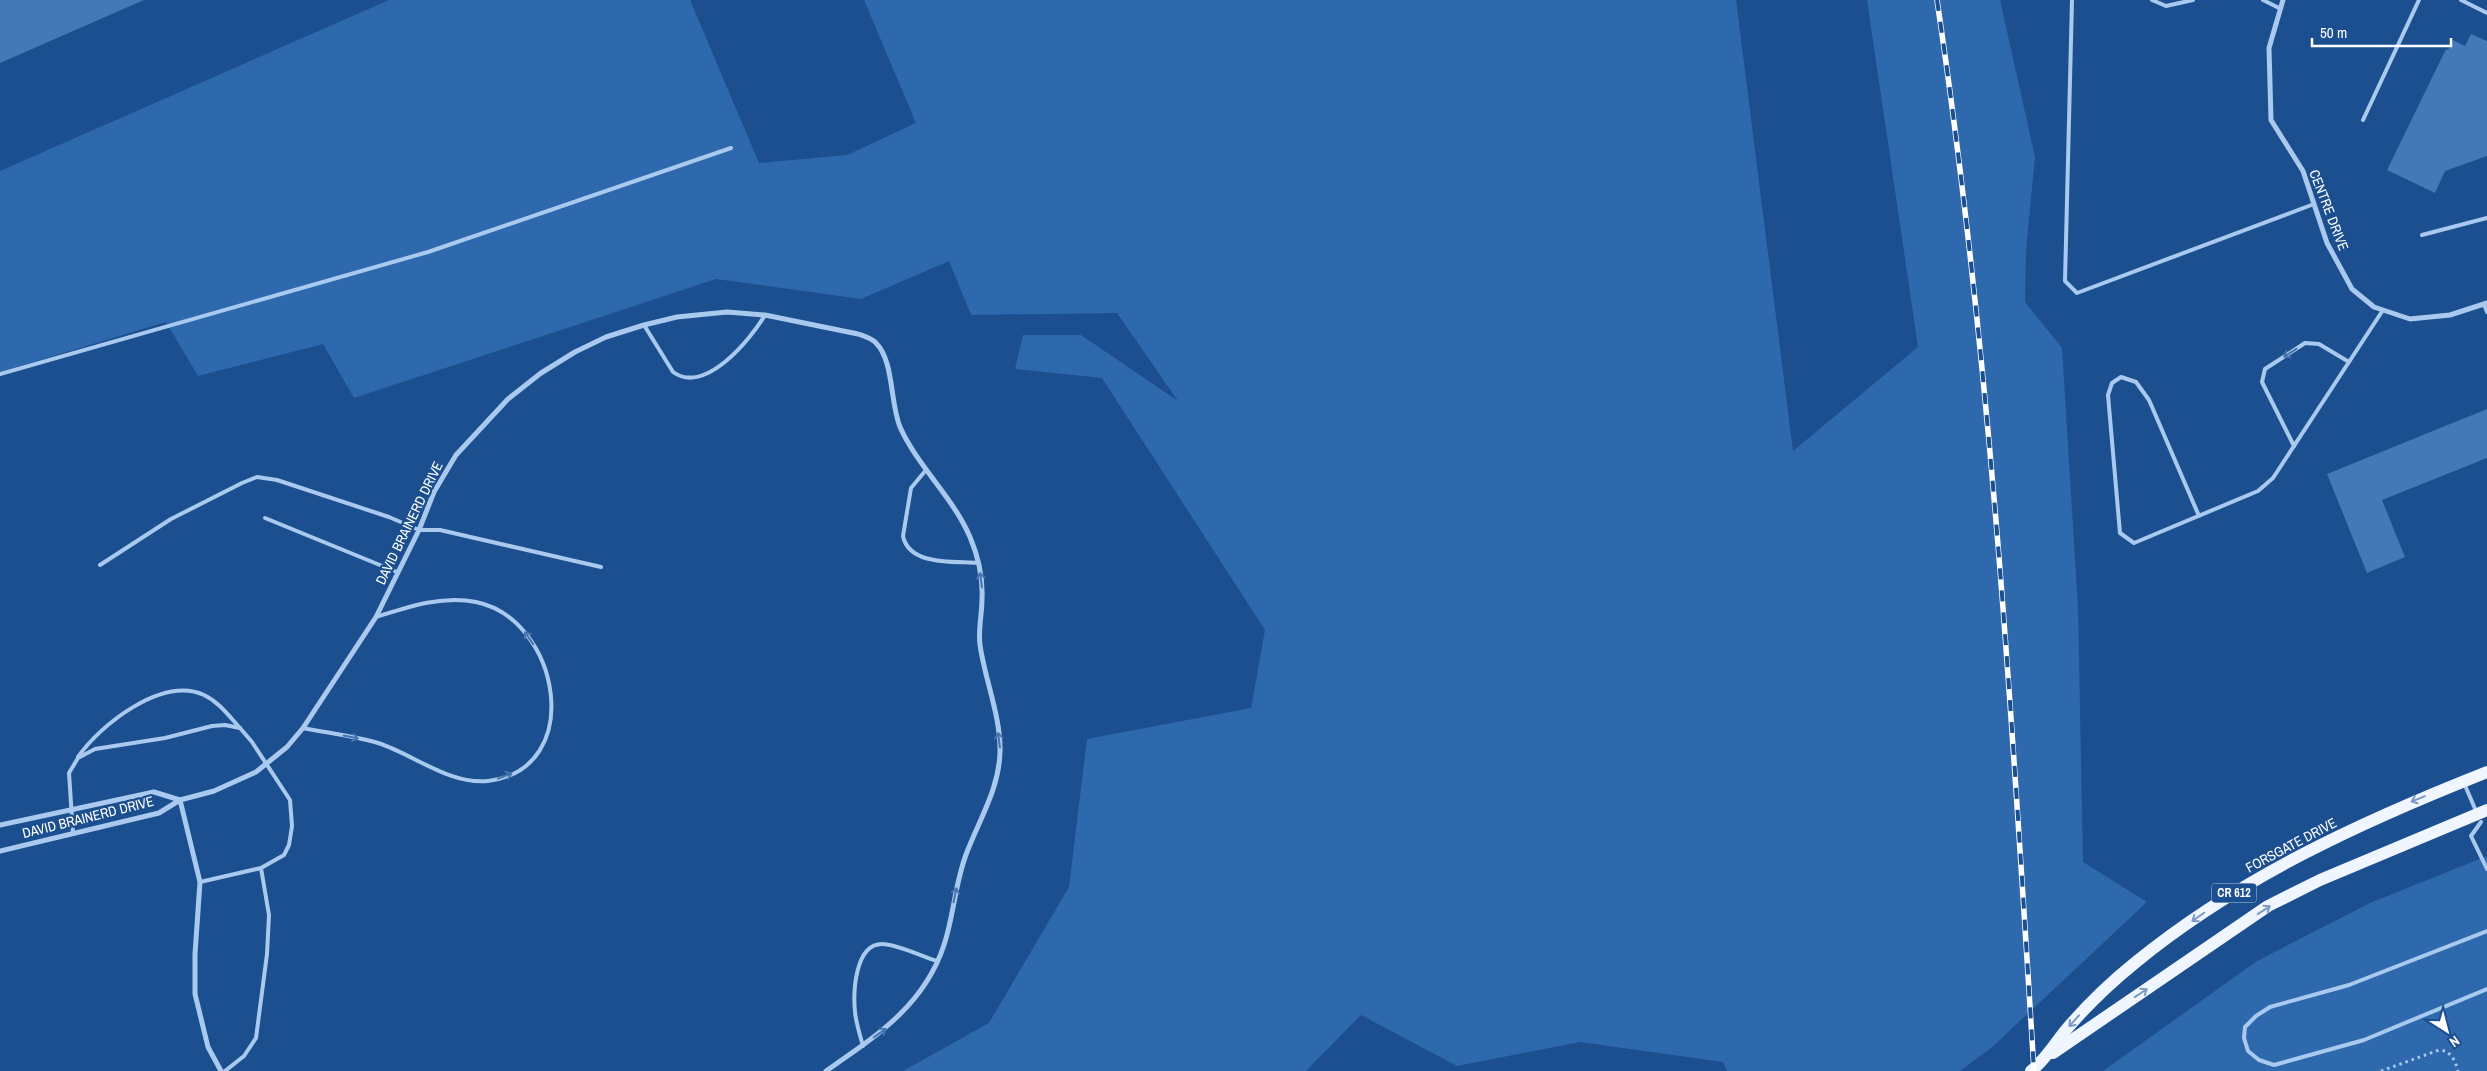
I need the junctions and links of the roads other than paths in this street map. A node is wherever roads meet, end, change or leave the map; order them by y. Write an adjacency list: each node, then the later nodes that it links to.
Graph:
1 (2072, 0): 12 (lane)
2 (2152, 0): 3 (lane)
3 (2193, 0)
4 (2264, 0): 8 (lane)
5 (2283, 0): 8 (street, CENTRE DRIVE)
6 (2419, 0): 10 (lane)
7 (2461, 0): 9 (lane)
8 (2279, 8): 12 (street, CENTRE DRIVE)
9 (2487, 12)
10 (2363, 120)
11 (731, 148): 21 (lane)
12 (2314, 204): 16 (street, CENTRE DRIVE)
13 (2487, 218): 14 (lane)
14 (2422, 236)
15 (2485, 303): 16 (street, CENTRE DRIVE); 17 (lane)
16 (2383, 310): 20 (lane)
17 (2487, 312)
18 (765, 315): 19 (street, DAVID BRAINERD DRIVE); 19 (lane); 23 (street, DAVID BRAINERD DRIVE)
19 (644, 325): 26 (street, DAVID BRAINERD DRIVE)
20 (2349, 362): 22 (lane); 22 (lane, one-way to 22)
21 (0, 374)
22 (2294, 446): 24 (lane)
23 (926, 470): 27 (street, DAVID BRAINERD DRIVE); 27 (lane)
24 (2199, 516): 24 (lane)
25 (265, 518): 30 (lane)
26 (419, 530): 28 (lane); 29 (lane); 30 (street, DAVID BRAINERD DRIVE)
27 (978, 563): 49 (street, DAVID BRAINERD DRIVE, one-way to 27)
28 (100, 565)
29 (601, 568)
30 (397, 572): 31 (street, DAVID BRAINERD DRIVE)
31 (376, 617): 33 (street, DAVID BRAINERD DRIVE); 33 (lane, one-way to 31)
32 (240, 728): 34 (lane); 34 (lane); 35 (lane)
33 (303, 728): 35 (street, DAVID BRAINERD DRIVE)
34 (78, 758): 39 (lane)
35 (267, 764): 38 (street, DAVID BRAINERD DRIVE); 45 (lane)
36 (2487, 772): 37 (main road, FORSGATE DRIVE / CR 612)
37 (2463, 781): 40 (lane); 52 (main road, FORSGATE DRIVE / CR 612, one-way to 52)
38 (180, 800): 39 (street, DAVID BRAINERD DRIVE); 43 (street, DAVID BRAINERD DRIVE); 47 (street)
39 (71, 810): 42 (street, DAVID BRAINERD DRIVE); 43 (lane)
40 (2482, 815): 41 (lane); 46 (lane); 52 (main road, FORSGATE DRIVE / CR 612, one-way to 40)
41 (2487, 823)
42 (0, 825)
43 (73, 834): 44 (street, DAVID BRAINERD DRIVE)
44 (0, 851)
45 (260, 868): 47 (lane); 54 (lane)
46 (2487, 869)
47 (200, 882): 53 (street)
48 (2487, 930): 50 (lane)
49 (938, 961): 51 (street, DAVID BRAINERD DRIVE, one-way to 49); 51 (lane)
50 (2487, 989)
51 (863, 1046): 55 (street, DAVID BRAINERD DRIVE)
52 (2043, 1060): 56 (main road, FORSGATE DRIVE / CR 612)
53 (221, 1071)
54 (225, 1071)
55 (826, 1071)
56 (2031, 1071)

